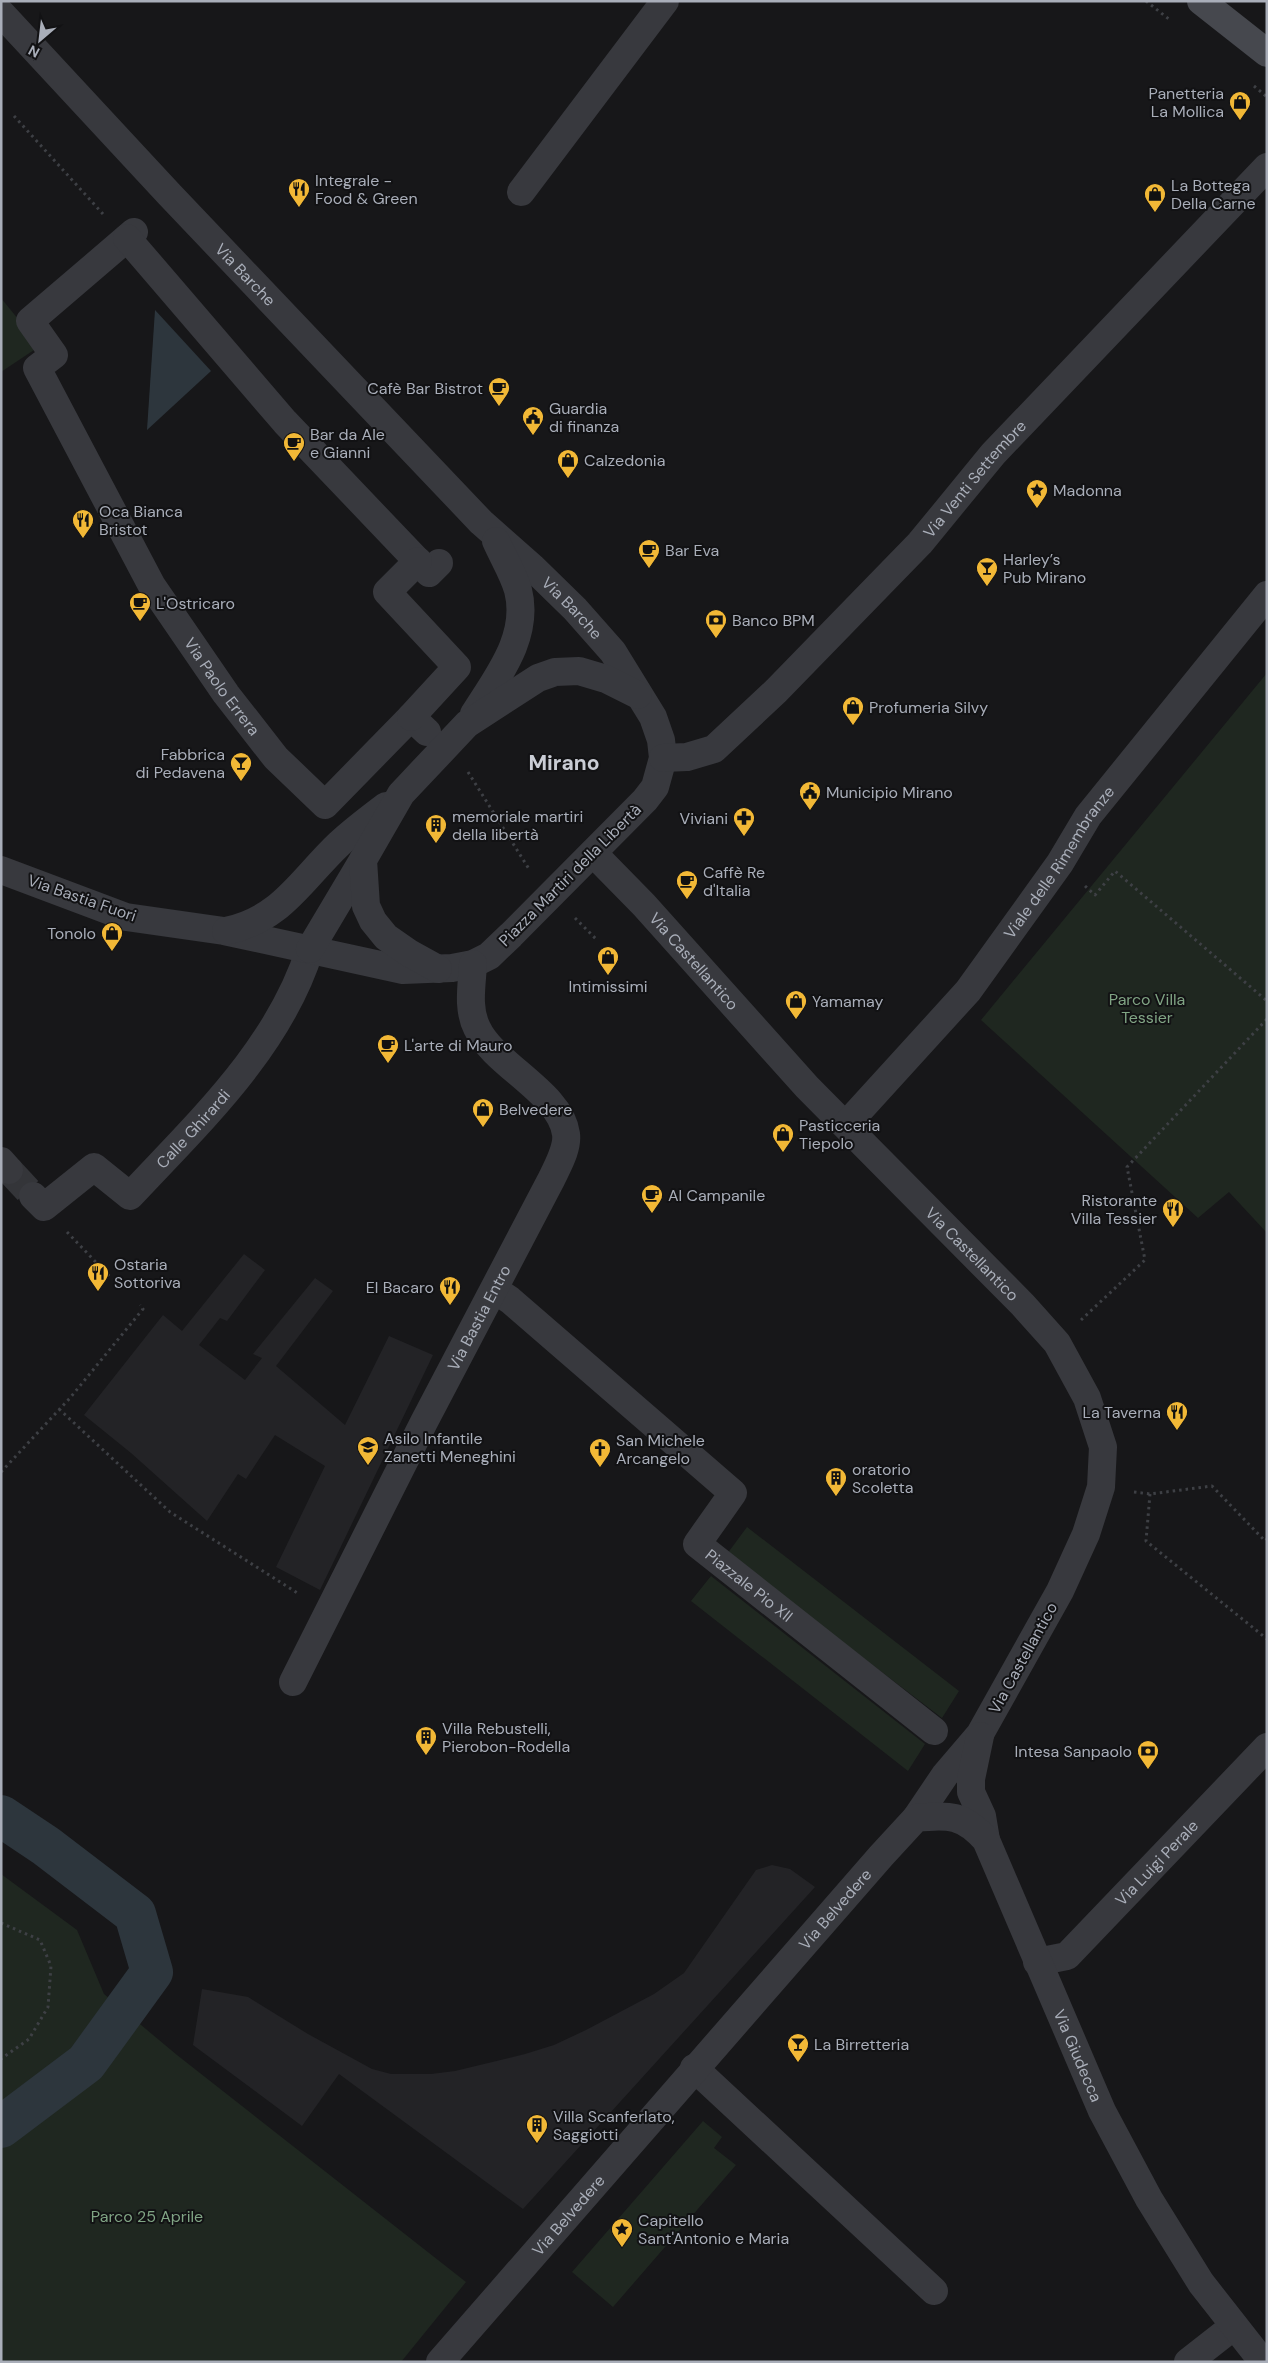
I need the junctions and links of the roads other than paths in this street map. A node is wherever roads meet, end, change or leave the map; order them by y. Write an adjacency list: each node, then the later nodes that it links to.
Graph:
1 (665, 1): 6 (street)
2 (1201, 1): 4 (main road)
3 (1, 13): 7 (street, Via Barche)
4 (1267, 54)
5 (1267, 167): 12 (street, Via Venti Settembre)
6 (521, 192)
7 (492, 533): 9 (street, Via Barche); 11 (street, Via Barche)
8 (1267, 595): 21 (street, Viale delle Rimembranze)
9 (638, 695): 11 (street, Piazza Martiri della Libertà); 12 (street, Piazza Martiri della Libertà)
10 (419, 724): 10 (street, Via Paolo Errera)
11 (467, 724): 13 (street, Piazza Martiri della Libertà)
12 (663, 758): 14 (street, Piazza Martiri della Libertà)
13 (402, 794): 15 (street, Piazza Martiri della Libertà); 17 (street, Via Bastia Fuori)
14 (593, 853): 19 (street, Piazza Martiri della Libertà); 21 (street, Via Castellantico)
15 (363, 860): 18 (street); 20 (street)
16 (1, 870): 17 (street, Via Bastia Fuori)
17 (224, 931): 18 (street, Via Bastia Fuori)
18 (310, 948): 20 (street, Via Bastia Fuori); 22 (street, Calle Ghirardi)
19 (473, 964): 20 (street, Piazza Martiri della Libertà); 23 (street, Via Bastia Entro)
20 (438, 969)
21 (846, 1125): 26 (street, Via Castellantico)
22 (38, 1202)
23 (494, 1290): 24 (street, Via Bastia Entro); 25 (street, Piazzale Pio XII)
24 (293, 1682)
25 (934, 1731)
26 (980, 1734): 28 (street, Via Castellantico); 29 (street, Via Castellantico)
27 (1267, 1747): 30 (street, Via Luigi Perale)
28 (916, 1818): 29 (street, Via Giudecca); 31 (street, Via Belvedere)
29 (986, 1840): 30 (street, Via Giudecca)
30 (1037, 1962): 33 (street, Via Giudecca)
31 (694, 2068): 32 (street); 34 (street, Via Belvedere)
32 (934, 2291)
33 (1234, 2326): 35 (street); 36 (street, Via Giudecca)
34 (440, 2362)
35 (1188, 2362)
36 (1263, 2362)

